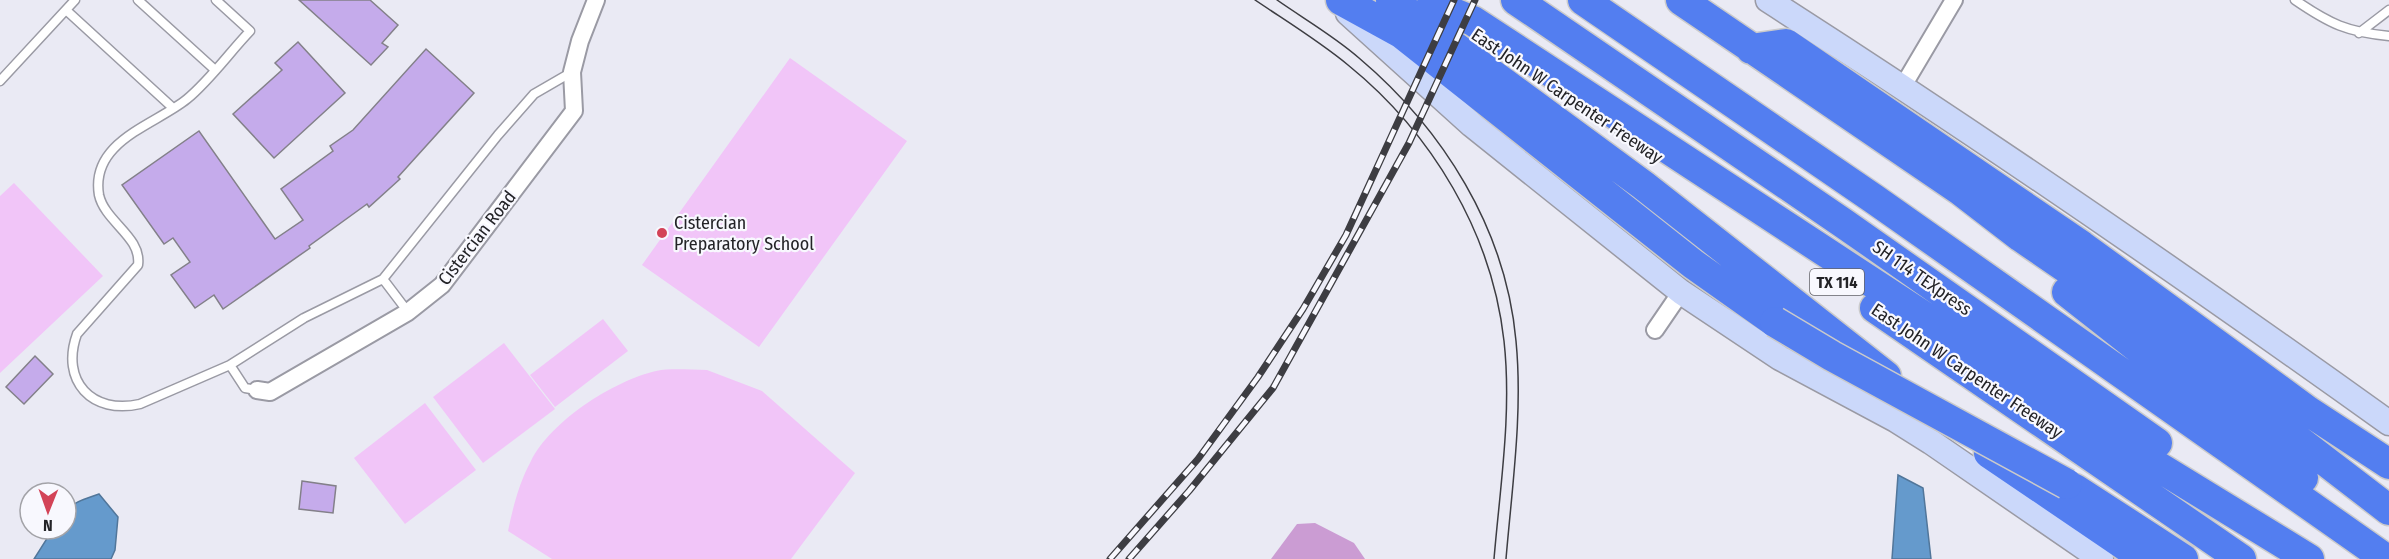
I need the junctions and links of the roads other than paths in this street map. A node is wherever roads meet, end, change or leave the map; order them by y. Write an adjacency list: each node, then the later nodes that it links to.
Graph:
1 (75, 0): 15 (lane)
2 (138, 0): 20 (lane)
3 (216, 0): 20 (lane)
4 (596, 0): 21 (street, Cistercian Road)
5 (1332, 0): 27 (main road)
6 (1341, 0): 38 (highway, bridge)
7 (1391, 0): 37 (highway)
8 (1516, 0): 41 (highway, SH 114 TEXpress)
9 (1583, 0): 42 (highway, SH 114 TEXpress)
10 (1681, 0): 19 (highway)
11 (1768, 0): 23 (main road)
12 (1954, 0): 23 (street)
13 (2295, 0): 17 (lane)
14 (1429, 2): 39 (highway, East John W Carpenter Freeway / TX 114); 40 (highway)
15 (66, 10): 22 (lane); 24 (lane)
16 (2389, 10): 17 (lane)
17 (2359, 33): 18 (lane)
18 (2389, 36)
19 (1750, 50): 25 (highway); 33 (highway)
20 (214, 69): 24 (lane)
21 (572, 72): 26 (lane); 28 (street, Cistercian Road)
22 (0, 81)
23 (1903, 86): 32 (main road)
24 (172, 108): 30 (lane)
25 (2021, 237): 34 (highway); 35 (highway)
26 (383, 279): 28 (lane); 30 (lane)
27 (1681, 292): 29 (street); 36 (main road)
28 (408, 312): 31 (street, Cistercian Road)
29 (1655, 330)
30 (230, 365): 31 (lane)
31 (257, 390)
32 (2389, 423)
33 (2389, 464)
34 (2389, 510)
35 (2389, 543)
36 (2101, 559)
37 (2145, 559)
38 (2183, 559)
39 (2241, 559)
40 (2309, 559)
41 (2326, 559)
42 (2386, 559)

